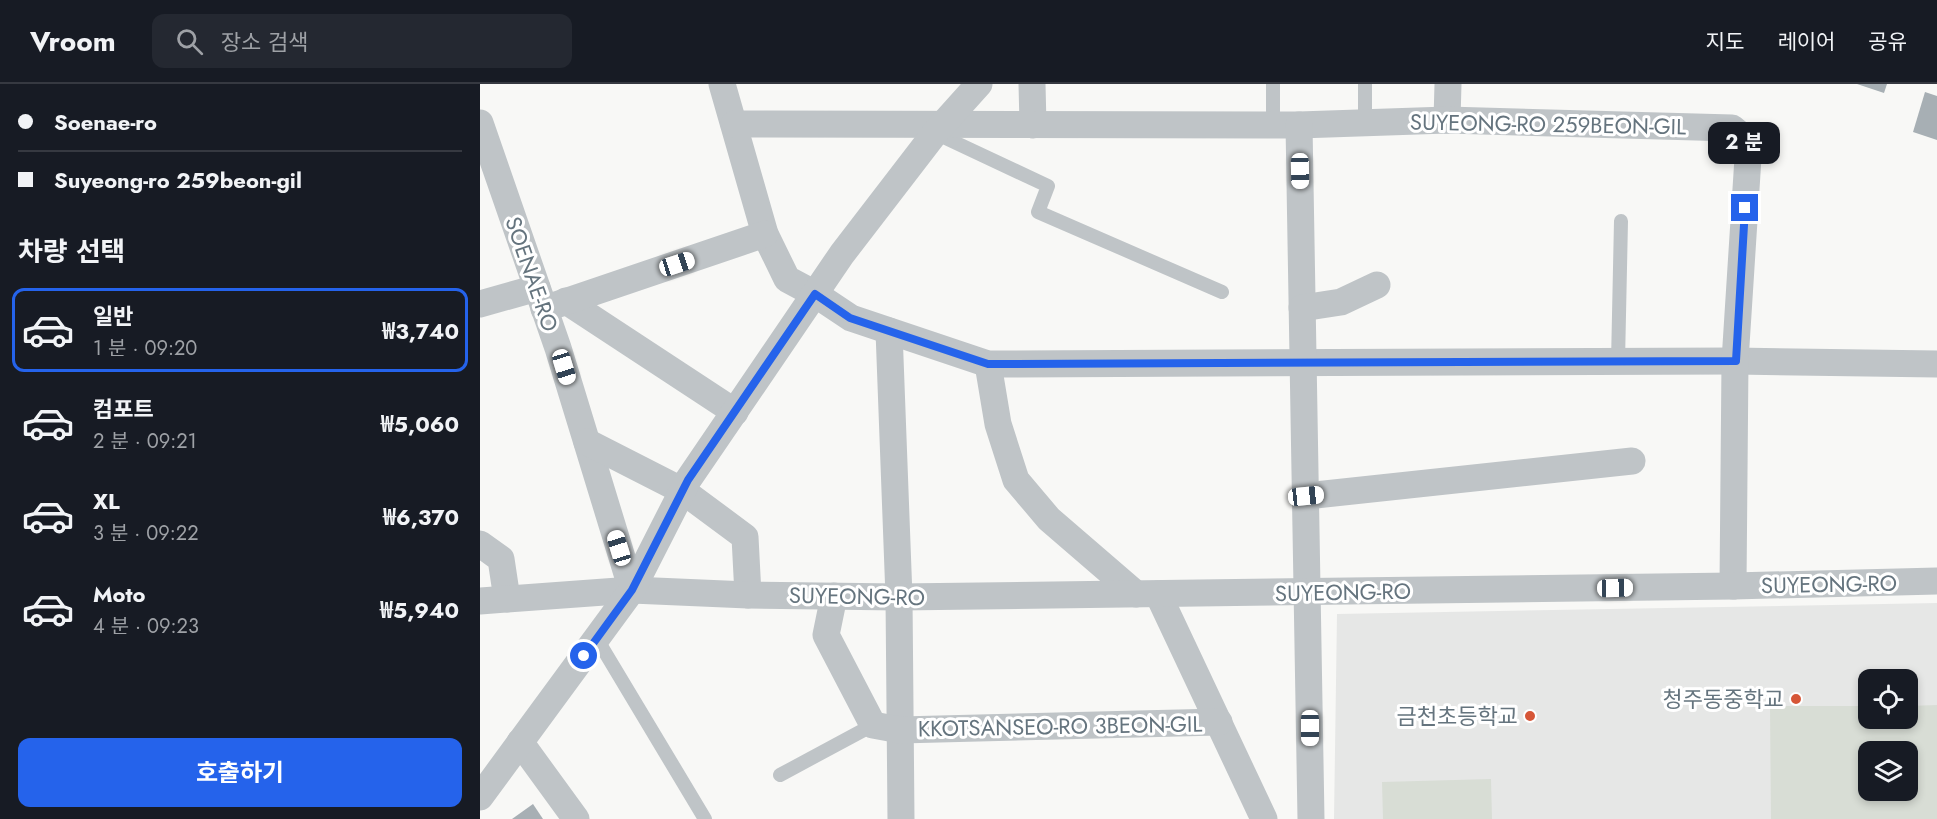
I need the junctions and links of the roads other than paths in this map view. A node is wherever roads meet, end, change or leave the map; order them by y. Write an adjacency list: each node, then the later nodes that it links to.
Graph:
1 (722, 84): 10 (street)
2 (979, 84): 13 (street)
3 (1032, 84): 11 (street)
4 (1273, 84): 12 (lane)
5 (1365, 84): 9 (lane)
6 (1448, 84): 7 (street)
7 (1447, 120): 9 (street, SUYEONG-RO 259BEON-GIL); 23 (street, SUYEONG-RO 259BEON-GIL)
8 (480, 123): 19 (street, SOENAE-RO)
9 (1365, 123): 12 (street, SUYEONG-RO 259BEON-GIL)
10 (734, 124): 13 (street, SUYEONG-RO 259BEON-GIL); 15 (street)
11 (1033, 125): 12 (street, SUYEONG-RO 259BEON-GIL); 13 (street, SUYEONG-RO 259BEON-GIL)
12 (1286, 125): 21 (street)
13 (939, 128): 17 (lane, SUYEONG-RO 259BEON-GIL); 18 (street)
14 (1621, 221): 24 (lane)
15 (765, 234): 18 (street); 19 (street)
16 (1377, 285): 21 (street)
17 (1222, 292)
18 (815, 294): 22 (street); 28 (street)
19 (549, 299): 20 (street); 28 (street); 29 (street, SOENAE-RO)
20 (480, 304)
21 (1302, 308): 25 (street)
22 (889, 331): 26 (street); 41 (street)
23 (1736, 361): 24 (street); 27 (street); 35 (street, SUYEONG-RO 259BEON-GIL)
24 (1618, 362): 25 (street)
25 (1302, 363): 26 (street); 32 (street)
26 (988, 364): 38 (street)
27 (1937, 364)
28 (735, 412): 31 (street)
29 (587, 442): 31 (street); 36 (street, SOENAE-RO)
30 (1632, 461): 32 (street)
31 (683, 491): 36 (street); 39 (street)
32 (1306, 496): 37 (street)
33 (480, 544): 42 (street)
34 (1937, 581): 35 (street, SUYEONG-RO)
35 (1733, 586): 37 (street, SUYEONG-RO)
36 (632, 590): 39 (street, SUYEONG-RO); 42 (street, SUYEONG-RO); 44 (street)
37 (1308, 592): 38 (street, SUYEONG-RO); 55 (street)
38 (1147, 594): 41 (street, SUYEONG-RO); 45 (street)
39 (748, 595): 40 (street, SUYEONG-RO)
40 (834, 596): 41 (street, SUYEONG-RO); 46 (street)
41 (899, 597): 47 (street)
42 (507, 599): 43 (street, SUYEONG-RO)
43 (480, 601)
44 (597, 639): 48 (street); 52 (lane)
45 (1219, 722): 47 (street, KKOTSANSEO-RO 3BEON-GIL); 54 (street)
46 (873, 725): 47 (street, KKOTSANSEO-RO 3BEON-GIL); 49 (lane)
47 (900, 729): 53 (street)
48 (520, 742): 50 (street); 51 (street)
49 (780, 775)
50 (480, 797)
51 (576, 819)
52 (705, 819)
53 (901, 819)
54 (1264, 819)
55 (1311, 819)

